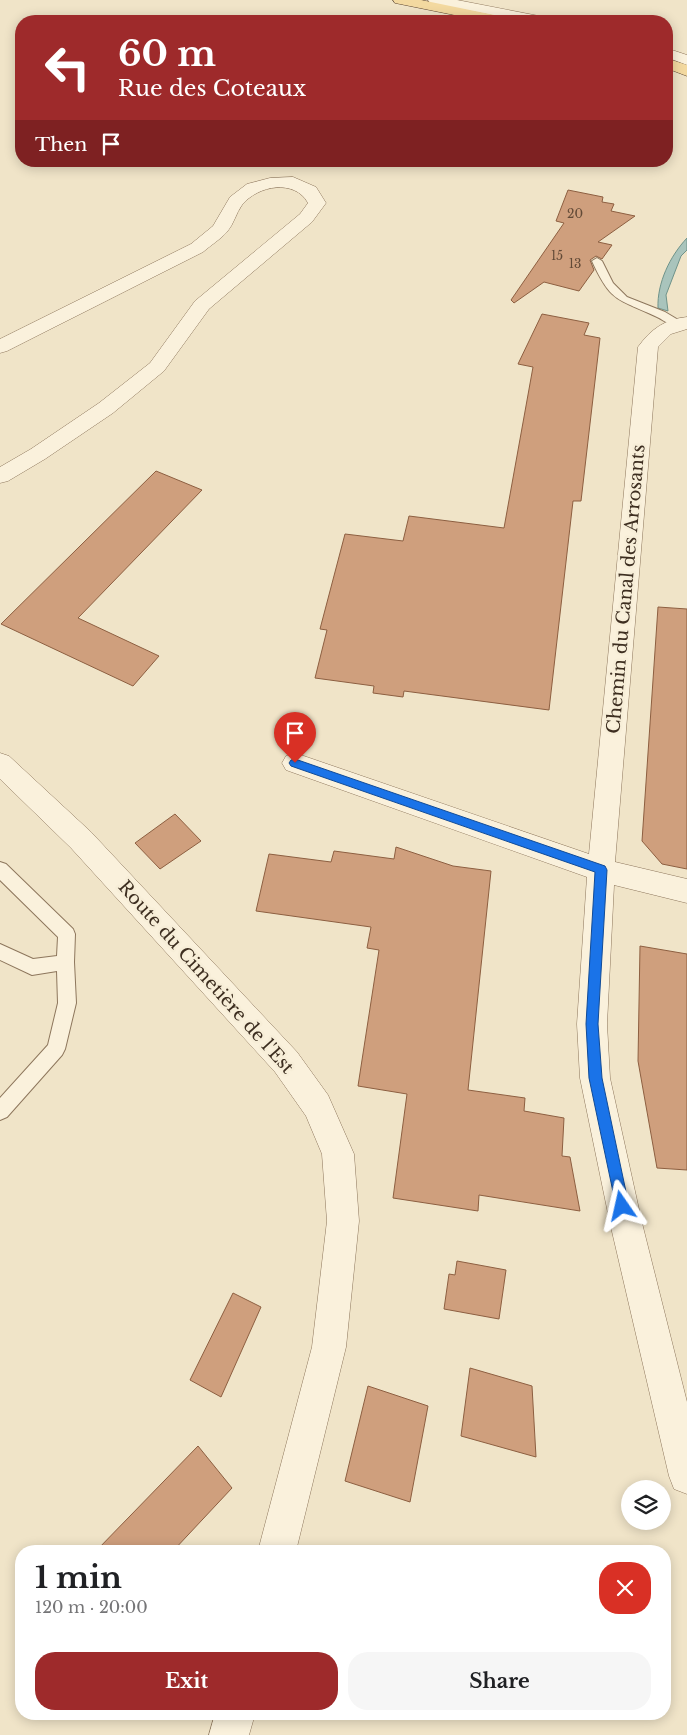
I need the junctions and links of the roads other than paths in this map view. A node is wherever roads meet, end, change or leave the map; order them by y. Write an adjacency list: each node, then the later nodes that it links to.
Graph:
1 (400, 0): 3 (main road)
2 (435, 0): 4 (street)
3 (474, 15)
4 (513, 15)
5 (673, 55): 6 (street)
6 (687, 60)
7 (673, 65): 8 (main road)
8 (687, 71)
9 (596, 261): 10 (lane)
10 (682, 323): 16 (street, Chemin du Canal des Arrosants)
11 (0, 347): 12 (street)
12 (0, 476)
13 (0, 763): 22 (street, Route du Cimetière de l'Est)
14 (295, 763): 16 (street)
15 (0, 869): 19 (lane)
16 (601, 870): 17 (street); 21 (street, Chemin du Canal des Arrosants)
17 (687, 891)
18 (0, 952): 19 (lane)
19 (65, 962): 20 (lane)
20 (0, 1111)
21 (687, 1476)
22 (279, 1545)
23 (234, 1720): 24 (street)
24 (230, 1735)

